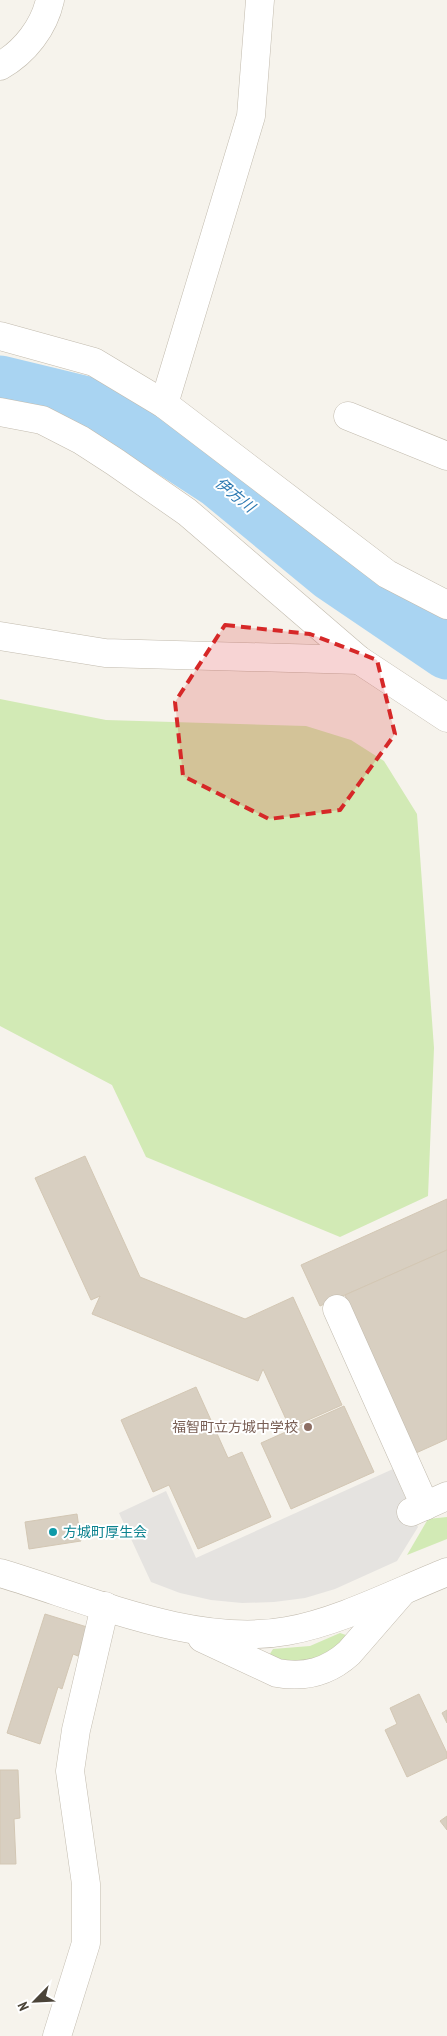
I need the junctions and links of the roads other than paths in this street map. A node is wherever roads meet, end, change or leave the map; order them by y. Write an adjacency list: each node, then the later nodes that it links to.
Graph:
1 (50, 0): 3 (street)
2 (260, 0): 5 (street)
3 (0, 66)
4 (0, 336): 5 (street)
5 (164, 404): 9 (street)
6 (0, 412): 11 (street)
7 (348, 416): 8 (street)
8 (447, 456)
9 (447, 605)
10 (0, 636): 11 (street)
11 (359, 660): 12 (street)
12 (447, 718)
13 (337, 1309): 14 (street)
14 (428, 1504)
15 (447, 1572): 17 (street)
16 (0, 1573): 18 (street)
17 (404, 1589): 19 (street); 19 (street)
18 (105, 1606): 19 (street); 20 (street)
19 (180, 1628)
20 (57, 2036)

